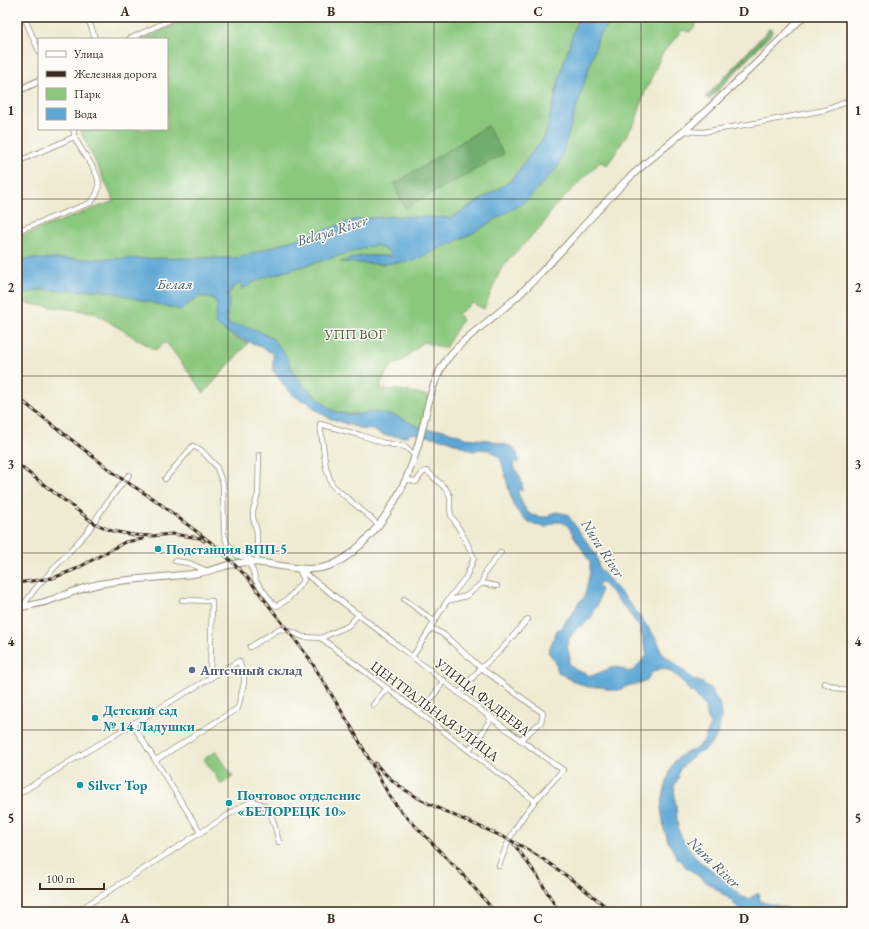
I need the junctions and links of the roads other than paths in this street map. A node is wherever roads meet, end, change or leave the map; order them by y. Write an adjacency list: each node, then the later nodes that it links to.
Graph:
1 (24, 17): 7 (street)
2 (87, 17): 5 (street)
3 (177, 17): 6 (street)
4 (804, 17): 12 (street)
5 (95, 38)
6 (131, 38)
7 (38, 49)
8 (38, 81): 9 (street)
9 (17, 91)
10 (852, 100): 12 (street)
11 (73, 130): 13 (street)
12 (683, 131): 17 (street)
13 (74, 137): 14 (street); 15 (street)
14 (17, 162)
15 (17, 231)
16 (259, 455): 25 (street)
17 (415, 456): 20 (street); 21 (street)
18 (128, 475): 33 (street)
19 (165, 479): 25 (street)
20 (406, 479): 21 (street); 32 (street)
21 (379, 526): 26 (street)
22 (501, 552): 28 (street)
23 (175, 561): 27 (street)
24 (248, 562): 25 (street); 26 (street); 27 (street)
25 (257, 563): 26 (street)
26 (299, 569): 34 (street, УЛИЦА ФАДЕЕВА)
27 (207, 571): 33 (street)
28 (482, 583): 29 (street); 32 (street)
29 (497, 586)
30 (404, 599): 36 (street)
31 (182, 600): 42 (street)
32 (447, 601): 36 (street)
33 (19, 608)
34 (359, 614): 38 (street); 40 (street, УЛИЦА ФАДЕЕВА)
35 (528, 619): 41 (street)
36 (434, 621): 37 (street)
37 (431, 628): 40 (street); 41 (street)
38 (321, 638): 39 (street); 45 (street, ЦЕНТРАЛЬНАЯ УЛИЦА)
39 (250, 647)
40 (412, 657): 43 (street, УЛИЦА ФАДЕЕВА)
41 (481, 668): 47 (street); 52 (street)
42 (210, 679): 51 (street); 54 (street)
43 (444, 680): 47 (street, УЛИЦА ФАДЕЕВА); 49 (street)
44 (824, 683): 46 (street)
45 (387, 688): 48 (street); 49 (street, ЦЕНТРАЛЬНАЯ УЛИЦА)
46 (852, 690)
47 (460, 692): 50 (street, УЛИЦА ФАДЕЕВА)
48 (373, 705)
49 (418, 712): 53 (street, ЦЕНТРАЛЬНАЯ УЛИЦА)
50 (492, 717): 52 (street, УЛИЦА ФАДЕЕВА); 53 (street)
51 (133, 725): 54 (street); 55 (street)
52 (520, 740): 56 (street, УЛИЦА ФАДЕЕВА)
53 (468, 750): 56 (street, ЦЕНТРАЛЬНАЯ УЛИЦА)
54 (156, 760): 57 (street)
55 (17, 795)
56 (535, 801): 59 (street, УЛИЦА ФАДЕЕВА)
57 (201, 833): 58 (street); 60 (street)
58 (279, 842)
59 (499, 866)
60 (76, 912)

